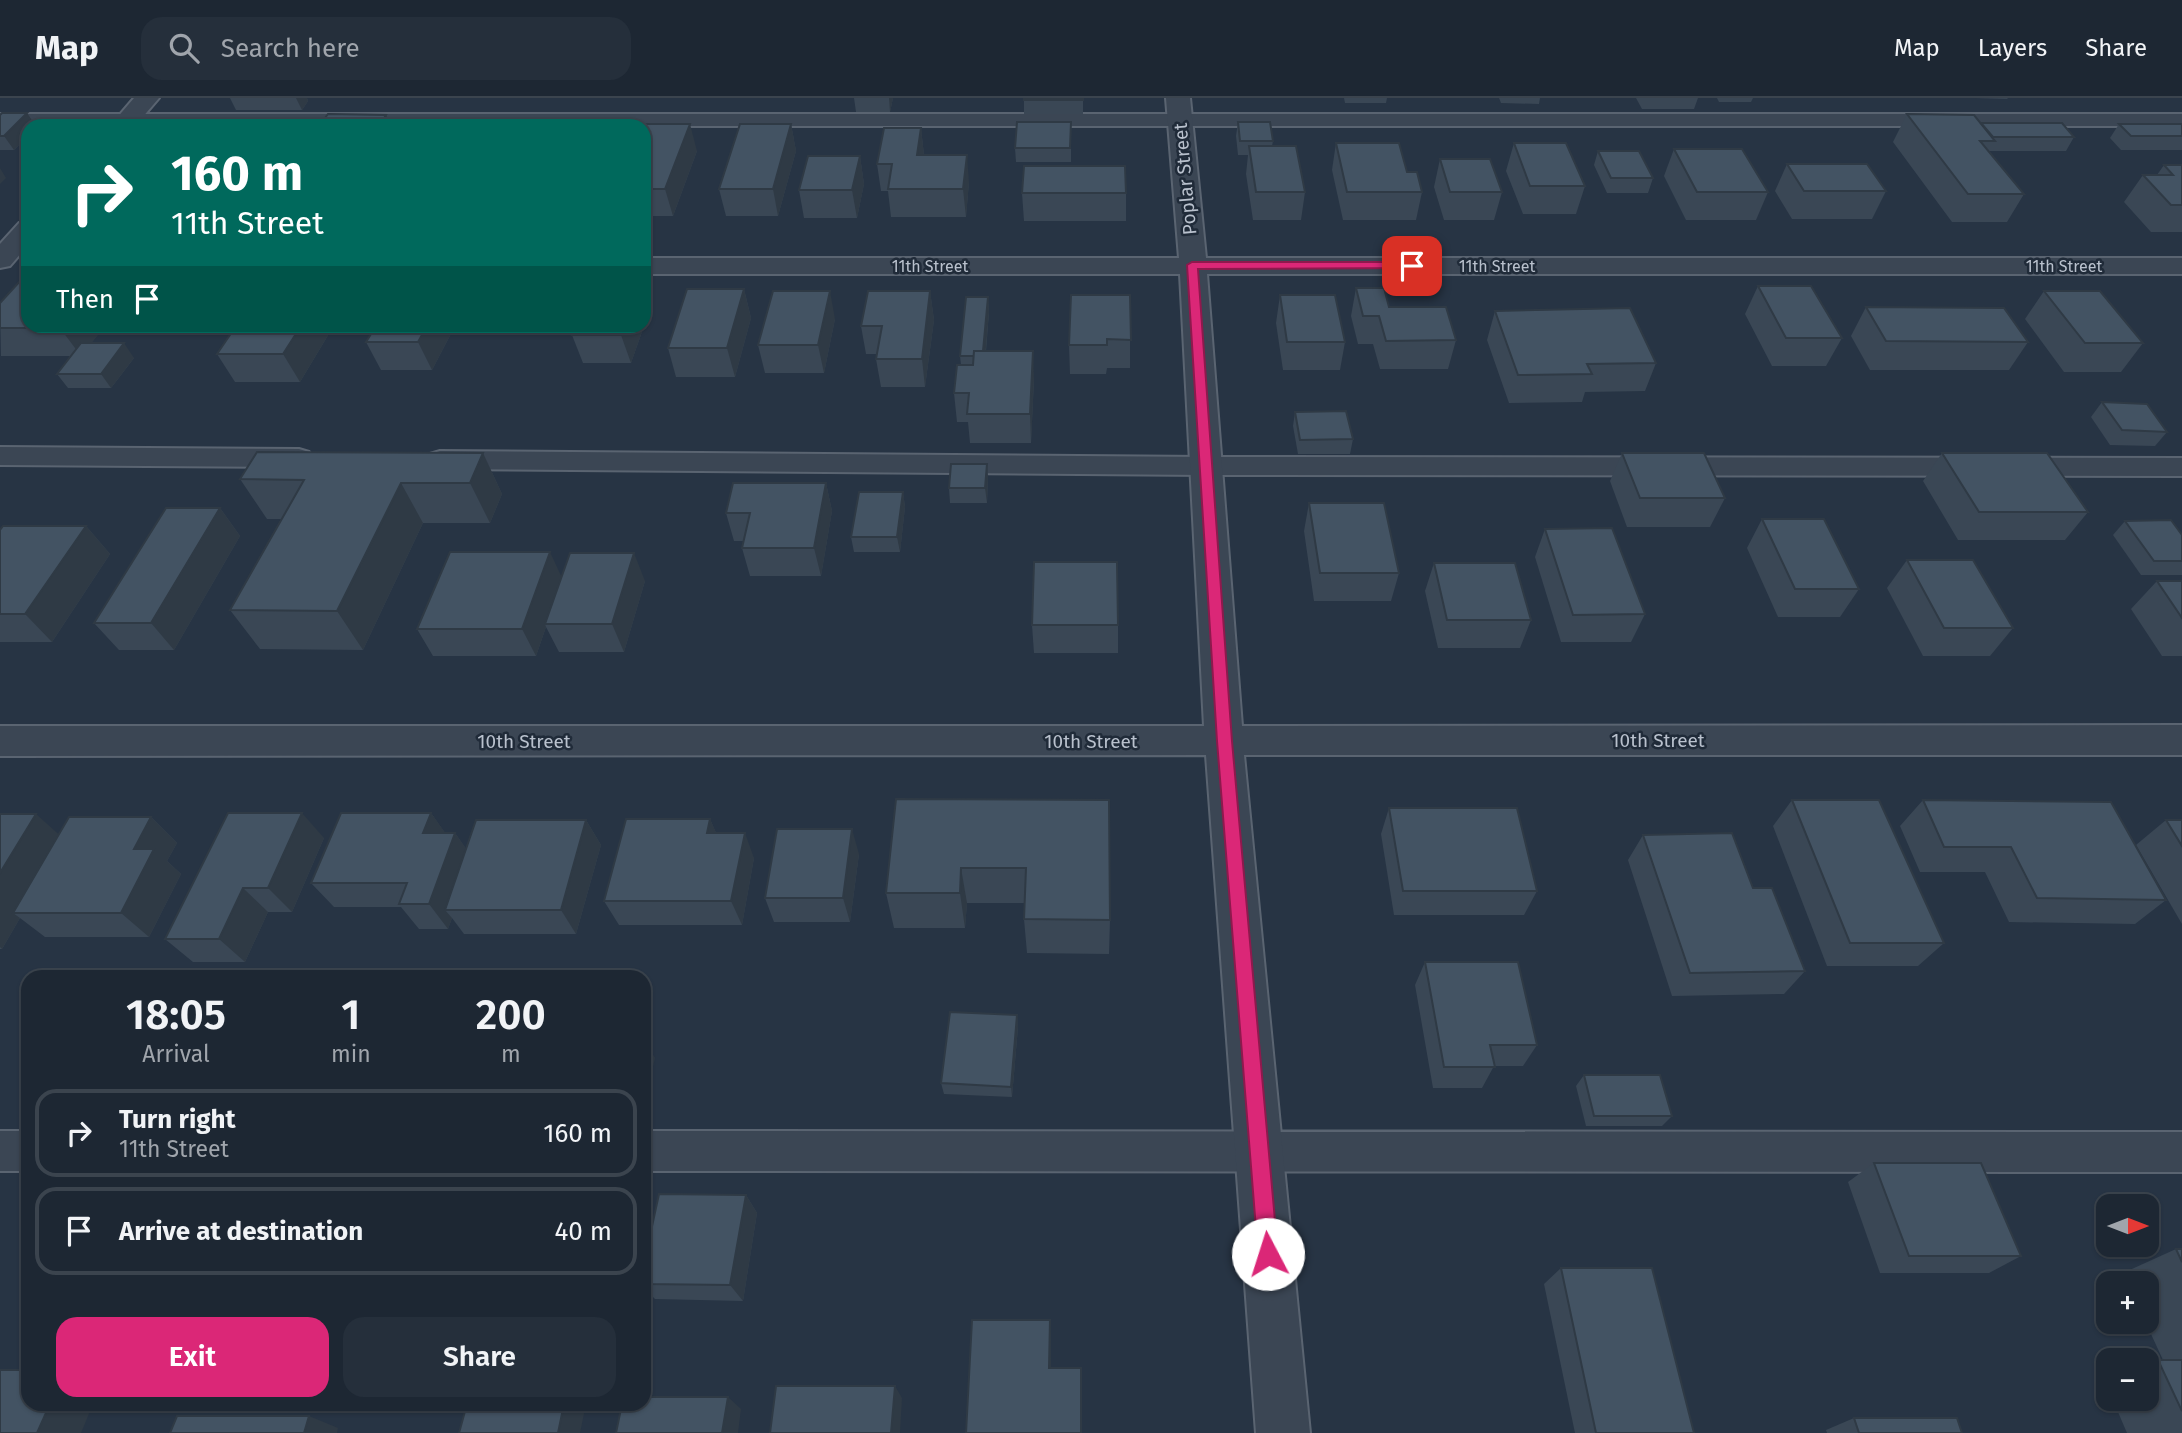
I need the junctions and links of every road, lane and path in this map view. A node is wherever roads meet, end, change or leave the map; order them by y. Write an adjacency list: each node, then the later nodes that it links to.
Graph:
1 (147, 98): 3 (street)
2 (1179, 109): 4 (lane); 6 (lane); 10 (street, Poplar Street)
3 (128, 119)
4 (425, 119)
5 (0, 120): 7 (lane)
6 (2182, 120)
7 (21, 121)
8 (21, 237): 9 (street)
9 (0, 260)
10 (1192, 265): 11 (street, 11th Street); 12 (street, 11th Street); 18 (street, Poplar Street)
11 (651, 266)
12 (2182, 266)
13 (0, 267): 14 (street)
14 (21, 267)
15 (0, 456): 16 (lane)
16 (319, 459)
17 (416, 459): 18 (lane)
18 (1206, 466): 19 (lane); 22 (street, Poplar Street)
19 (2182, 467)
20 (2182, 740): 22 (street, 10th Street)
21 (0, 741): 22 (street, 10th Street)
22 (1224, 741): 26 (street, Poplar Street)
23 (0, 1151): 24 (lane)
24 (21, 1151)
25 (651, 1151): 26 (lane)
26 (1259, 1151): 27 (lane); 28 (street, Poplar Street)
27 (2182, 1152)
28 (1283, 1433)

